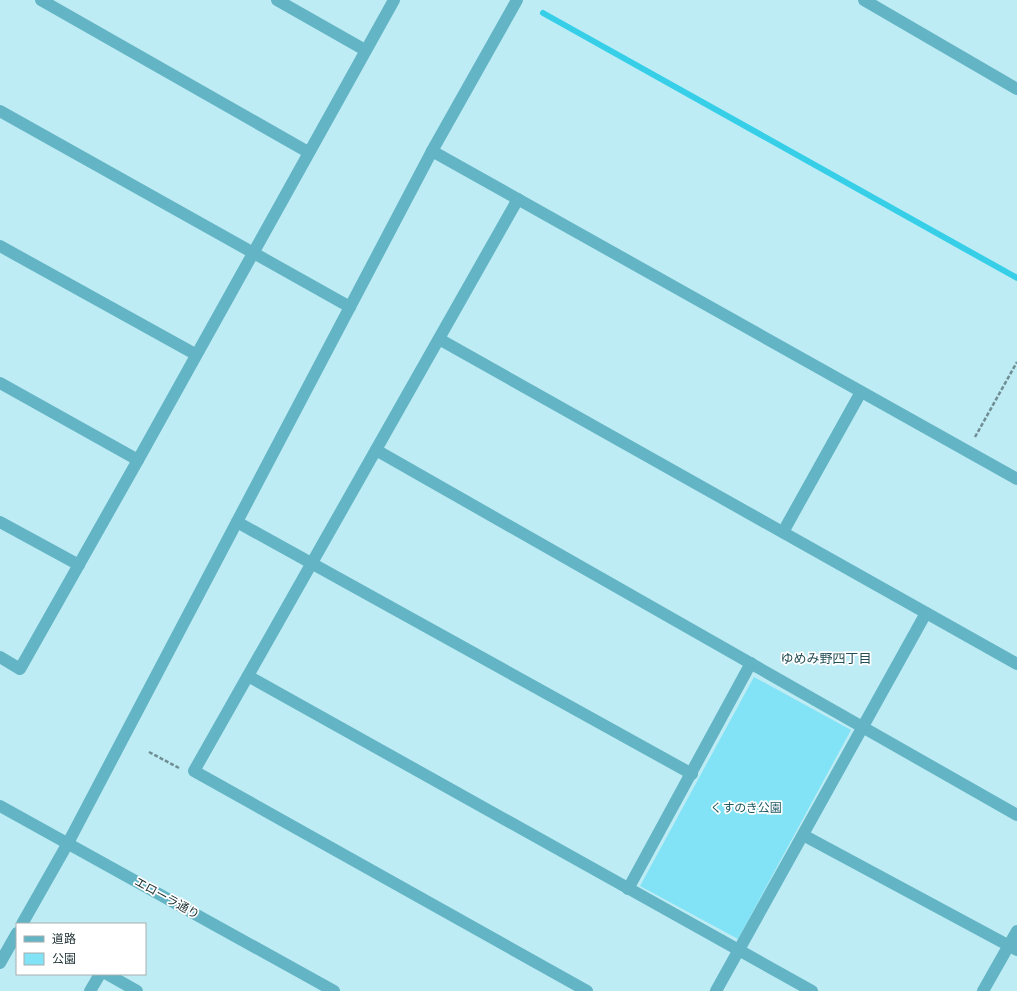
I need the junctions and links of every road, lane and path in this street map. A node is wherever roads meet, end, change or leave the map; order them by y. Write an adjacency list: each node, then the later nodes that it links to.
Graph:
1 (41, 0): 10 (street)
2 (277, 0): 6 (street)
3 (394, 0): 6 (street)
4 (517, 0): 9 (street)
5 (864, 0): 7 (street)
6 (365, 50): 10 (street)
7 (1017, 89)
8 (0, 111): 13 (street)
9 (432, 151): 11 (street); 14 (street)
10 (308, 152): 13 (street)
11 (518, 199): 15 (street); 19 (street)
12 (0, 246): 16 (street)
13 (253, 252): 14 (street); 16 (street)
14 (350, 307): 25 (street)
15 (439, 339): 20 (street); 26 (street)
16 (196, 354): 22 (street)
17 (1017, 362): 21 (path)
18 (0, 384): 22 (street)
19 (861, 392): 21 (street); 26 (street)
20 (376, 450): 27 (street); 31 (street)
21 (968, 451): 23 (street)
22 (138, 460): 28 (street)
23 (1017, 479)
24 (0, 522): 28 (street)
25 (237, 522): 27 (street); 41 (street)
26 (783, 532): 29 (street)
27 (312, 564): 33 (street); 37 (street)
28 (79, 565): 30 (street)
29 (926, 613): 32 (street); 34 (street)
30 (0, 658)
31 (752, 664): 34 (street); 37 (street)
32 (1017, 664)
33 (248, 676): 36 (street); 42 (street)
34 (863, 727): 39 (street); 40 (street)
35 (149, 752): 36 (path)
36 (194, 771): 54 (street)
37 (692, 774): 42 (street)
38 (0, 806): 41 (street, エローラ通り)
39 (1017, 815)
40 (803, 835): 46 (street); 47 (street)
41 (68, 843): 43 (street); 53 (street, エローラ通り)
42 (628, 889): 47 (street)
43 (23, 923)
44 (1017, 931): 46 (street)
45 (16, 935): 48 (street)
46 (1013, 948): 57 (street)
47 (739, 950): 55 (street); 56 (street)
48 (0, 963)
49 (99, 975): 51 (street)
50 (109, 975): 52 (street)
51 (90, 991)
52 (137, 991)
53 (334, 991)
54 (587, 991)
55 (716, 991)
56 (812, 991)
57 (983, 991)

